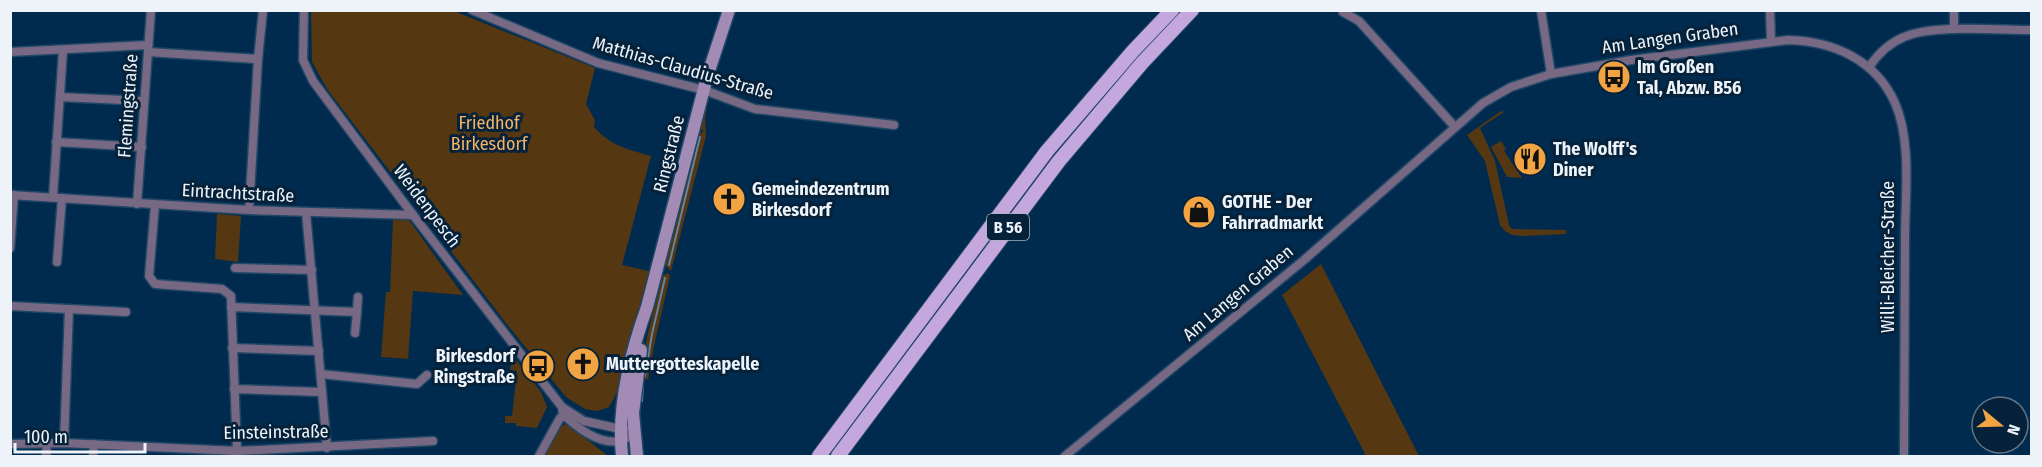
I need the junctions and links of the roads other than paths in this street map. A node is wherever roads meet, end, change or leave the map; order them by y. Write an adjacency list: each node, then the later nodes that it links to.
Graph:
1 (151, 10): 15 (street, Flemingstraße)
2 (262, 10): 18 (street)
3 (304, 10): 34 (street, Weidenpesch)
4 (472, 10): 21 (street, Matthias-Claudius-Straße)
5 (729, 10): 21 (main road, Ringstraße)
6 (1172, 10): 70 (main road, B 56)
7 (1192, 10): 71 (main road, B 56)
8 (1541, 10): 20 (street)
9 (1770, 10): 14 (street)
10 (1954, 10): 12 (street)
11 (1343, 12): 25 (street)
12 (1954, 29): 13 (street); 19 (street)
13 (2031, 30)
14 (1771, 41): 19 (street, Am Langen Graben); 20 (street, Am Langen Graben)
15 (148, 48): 16 (street); 18 (street); 23 (street, Flemingstraße)
16 (63, 50): 17 (street); 22 (street)
17 (10, 52)
18 (258, 59): 32 (street)
19 (1869, 67): 73 (street, Willi-Bleicher-Straße)
20 (1551, 74): 25 (street, Am Langen Graben)
21 (704, 90): 24 (street, Matthias-Claudius-Straße); 42 (main road, Ringstraße)
22 (60, 97): 23 (street); 26 (street)
23 (144, 101): 27 (street, Flemingstraße)
24 (894, 125)
25 (1455, 127): 72 (street, Am Langen Graben)
26 (56, 142): 27 (street); 29 (street)
27 (142, 147): 30 (street, Flemingstraße)
28 (12, 195): 29 (street, Eintrachtstraße); 35 (street, Eintrachtstraße)
29 (57, 197): 30 (street, Eintrachtstraße); 36 (street)
30 (137, 204): 31 (street, Eintrachtstraße)
31 (155, 205): 32 (street, Eintrachtstraße); 41 (street)
32 (249, 210): 33 (street, Eintrachtstraße)
33 (306, 212): 34 (street, Eintrachtstraße); 38 (street)
34 (413, 215): 54 (street, Weidenpesch)
35 (10, 249)
36 (57, 262)
37 (235, 268): 38 (street)
38 (312, 270): 44 (street)
39 (358, 297): 46 (street)
40 (10, 306): 43 (street)
41 (231, 307): 44 (street); 48 (street)
42 (647, 307): 55 (main road, Ringstraße); 56 (main road, Ringstraße)
43 (69, 309): 45 (street); 60 (street)
44 (315, 309): 46 (street); 49 (street)
45 (126, 312)
46 (357, 312): 47 (street)
47 (355, 333)
48 (232, 348): 49 (street); 52 (street)
49 (319, 351): 50 (street)
50 (321, 374): 51 (street); 53 (street)
51 (428, 375)
52 (234, 389): 53 (street); 64 (street)
53 (322, 392): 63 (street)
54 (566, 412): 55 (street, Weidenpesch); 58 (street, Weidenpesch); 67 (street)
55 (622, 428): 56 (street, Weidenpesch); 58 (main road, Ringstraße)
56 (634, 434): 58 (street); 69 (main road, Ringstraße)
57 (433, 441): 63 (street, Einsteinstraße)
58 (621, 441): 68 (main road, Ringstraße)
59 (47, 443): 60 (street, Einsteinstraße); 61 (street, Einsteinstraße); 65 (street)
60 (64, 443): 62 (street, Einsteinstraße)
61 (10, 444)
62 (94, 444): 64 (street, Einsteinstraße); 66 (street)
63 (327, 448): 64 (street, Einsteinstraße)
64 (237, 451)
65 (46, 456)
66 (93, 456)
67 (538, 456)
68 (622, 456)
69 (636, 456)
70 (819, 456)
71 (838, 456)
72 (1065, 456)
73 (1904, 456)

